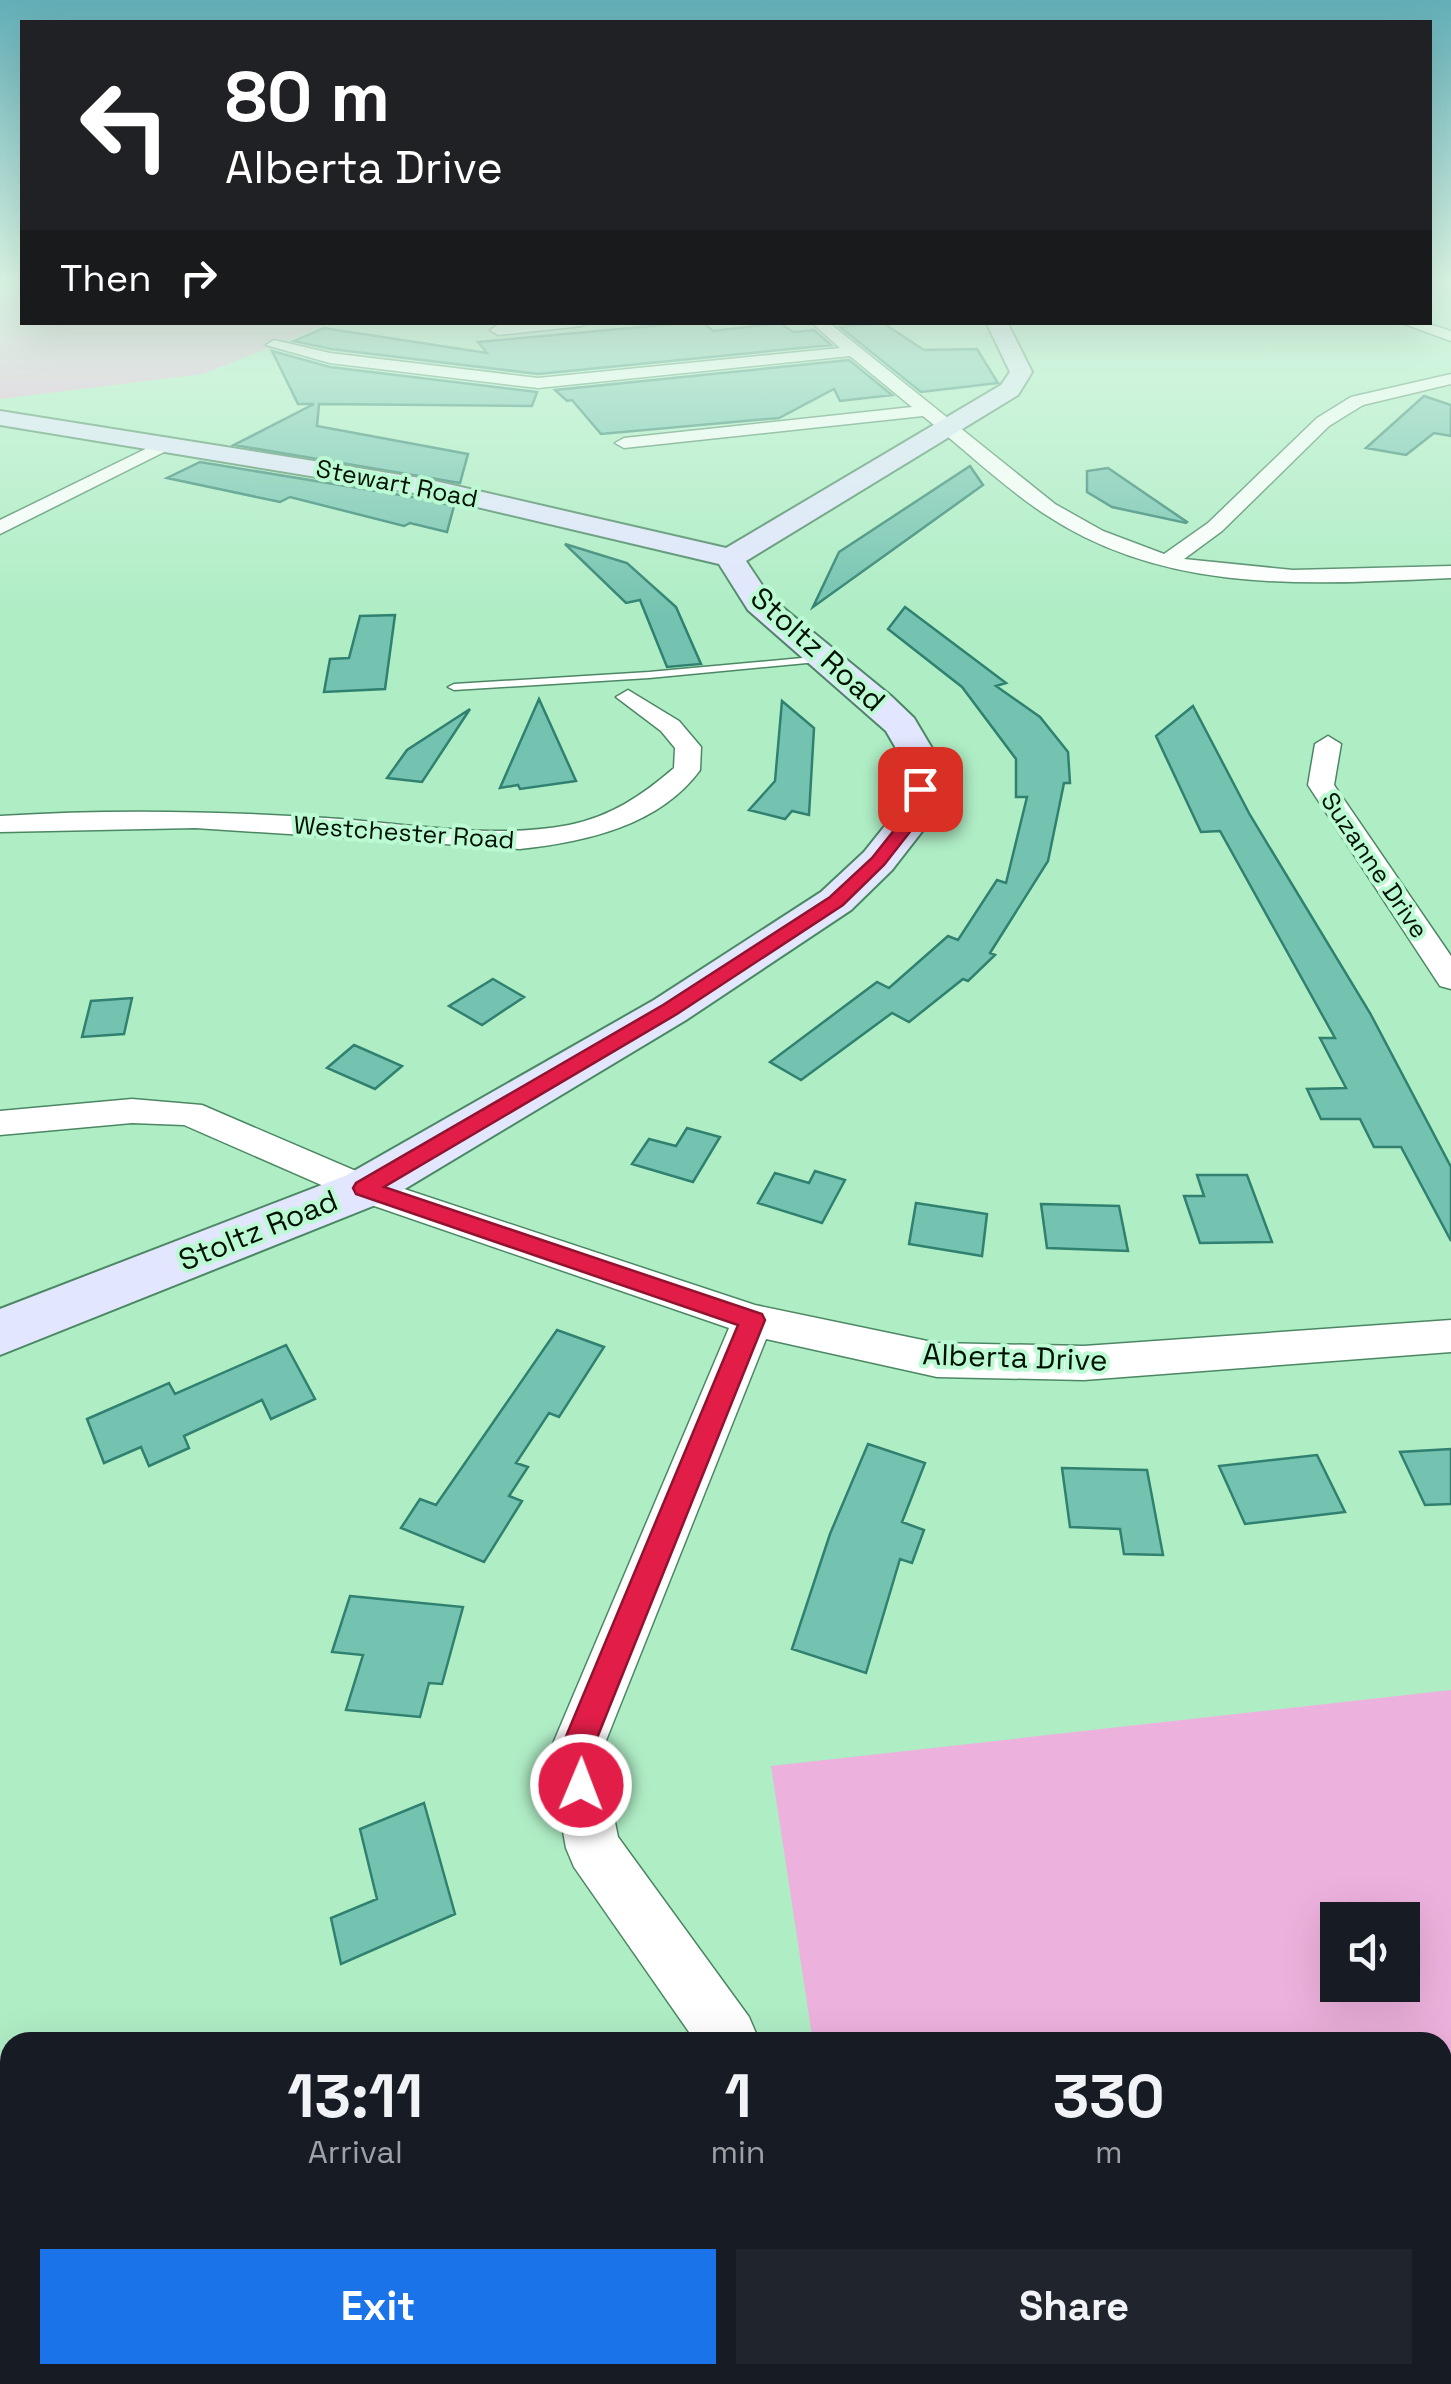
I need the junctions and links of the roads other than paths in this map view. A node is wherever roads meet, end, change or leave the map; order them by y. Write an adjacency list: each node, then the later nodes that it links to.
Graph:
1 (901, 390): 5 (street)
2 (1009, 390): 5 (street)
3 (1405, 390): 10 (street)
4 (0, 418): 6 (street, Stewart Road)
5 (938, 420): 7 (street); 9 (street); 10 (street)
6 (168, 443): 8 (street); 9 (street, Stewart Road)
7 (624, 443)
8 (0, 528)
9 (730, 558): 12 (street, Stoltz Road)
10 (1165, 563): 11 (street)
11 (1451, 572)
12 (824, 658): 13 (lane); 19 (street, Stoltz Road)
13 (454, 687)
14 (628, 698): 16 (street, Westchester Road)
15 (1328, 744): 17 (street, Suzanne Drive)
16 (0, 824)
17 (1451, 979)
18 (0, 1123): 19 (street, Alberta Drive)
19 (364, 1188): 20 (street, Alberta Drive); 21 (street, Stoltz Road)
20 (753, 1320): 22 (street, Alberta Drive); 23 (street)
21 (0, 1332)
22 (1451, 1336)
23 (724, 2032)

